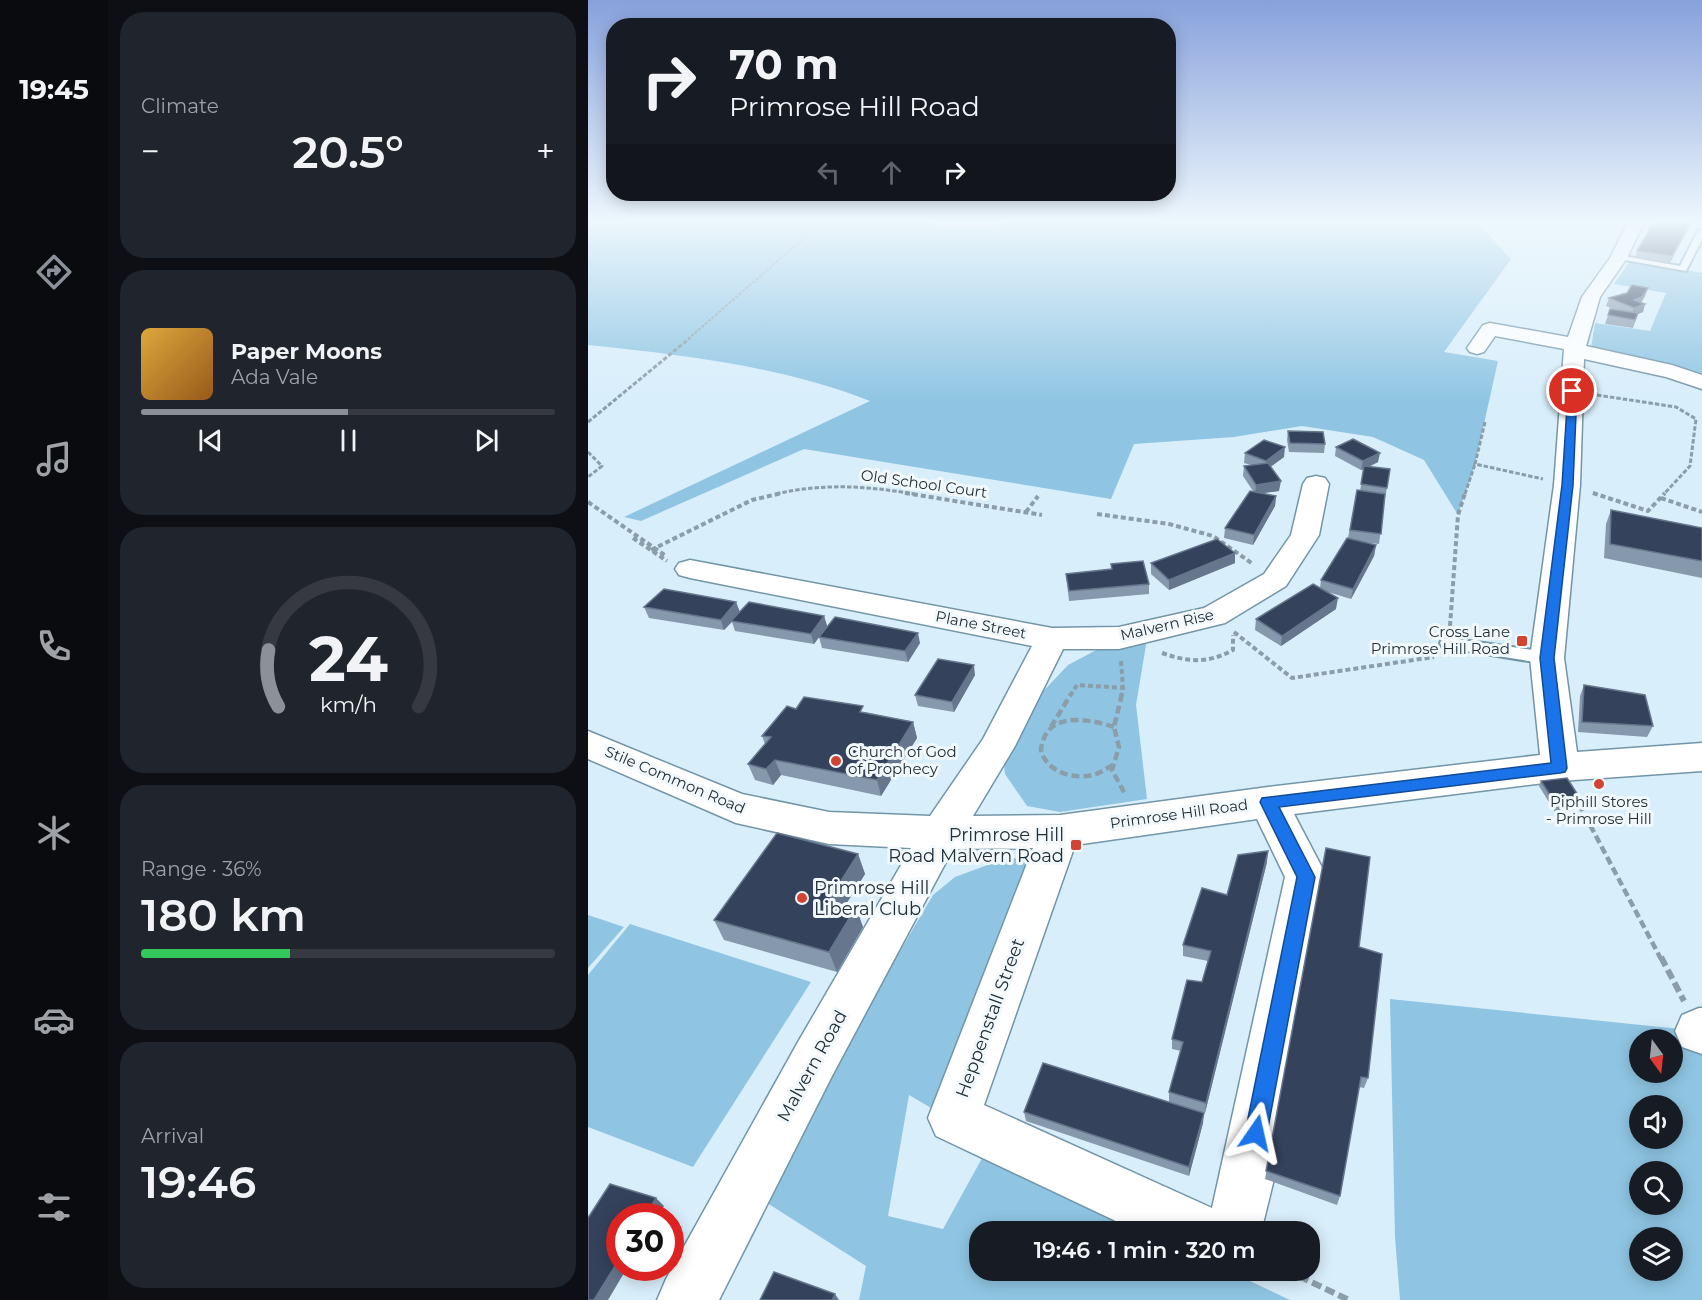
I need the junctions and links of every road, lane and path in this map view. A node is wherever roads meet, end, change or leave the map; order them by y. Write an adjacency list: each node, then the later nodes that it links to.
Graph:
1 (755, 281): 9 (path)
2 (1602, 281): 3 (street)
3 (1575, 347): 4 (street); 5 (street); 6 (street)
4 (1477, 348)
5 (1702, 382)
6 (1572, 391): 7 (path); 15 (street)
7 (1698, 417): 8 (path); 17 (path)
8 (1702, 420)
9 (588, 422)
10 (1485, 422): 12 (path)
11 (588, 452): 13 (path)
12 (1476, 464): 15 (path); 30 (path)
13 (588, 477)
14 (1317, 484): 26 (street, Malvern Rise)
15 (1567, 485): 17 (path); 31 (street)
16 (1038, 496): 19 (path)
17 (1660, 498): 20 (path)
18 (588, 502): 24 (path)
19 (1026, 512): 22 (path, Old School Court); 24 (path, Old School Court)
20 (1702, 512)
21 (1097, 514): 26 (path)
22 (1042, 515)
23 (633, 538): 24 (path)
24 (653, 549): 25 (path)
25 (690, 569): 29 (street, Plane Street)
26 (1275, 580): 27 (street, Malvern Rise)
27 (1224, 624): 28 (street, Malvern Rise); 28 (path); 30 (path)
28 (1133, 635): 29 (street, Malvern Rise); 32 (path)
29 (1052, 639): 42 (street)
30 (1448, 643): 31 (lane)
31 (1547, 658): 38 (street)
32 (1123, 688): 33 (path); 34 (path)
33 (1050, 727): 34 (path); 37 (path)
34 (1114, 727): 37 (path)
35 (588, 744): 42 (street, Stile Common Road)
36 (1702, 757): 38 (street, Primrose Hill Road)
37 (1113, 765): 39 (path)
38 (1560, 768): 40 (street, Primrose Hill Road); 43 (path)
39 (1128, 801)
40 (1268, 802): 41 (street, Primrose Hill Road); 45 (street)
41 (1060, 831): 42 (street, Primrose Hill Road); 44 (street, Heppenstall Street)
42 (941, 833): 47 (street, Malvern Road)
43 (1700, 1031)
44 (1178, 1221)
45 (1236, 1221)
46 (1309, 1281): 48 (path)
47 (687, 1300)
48 (1349, 1300)

